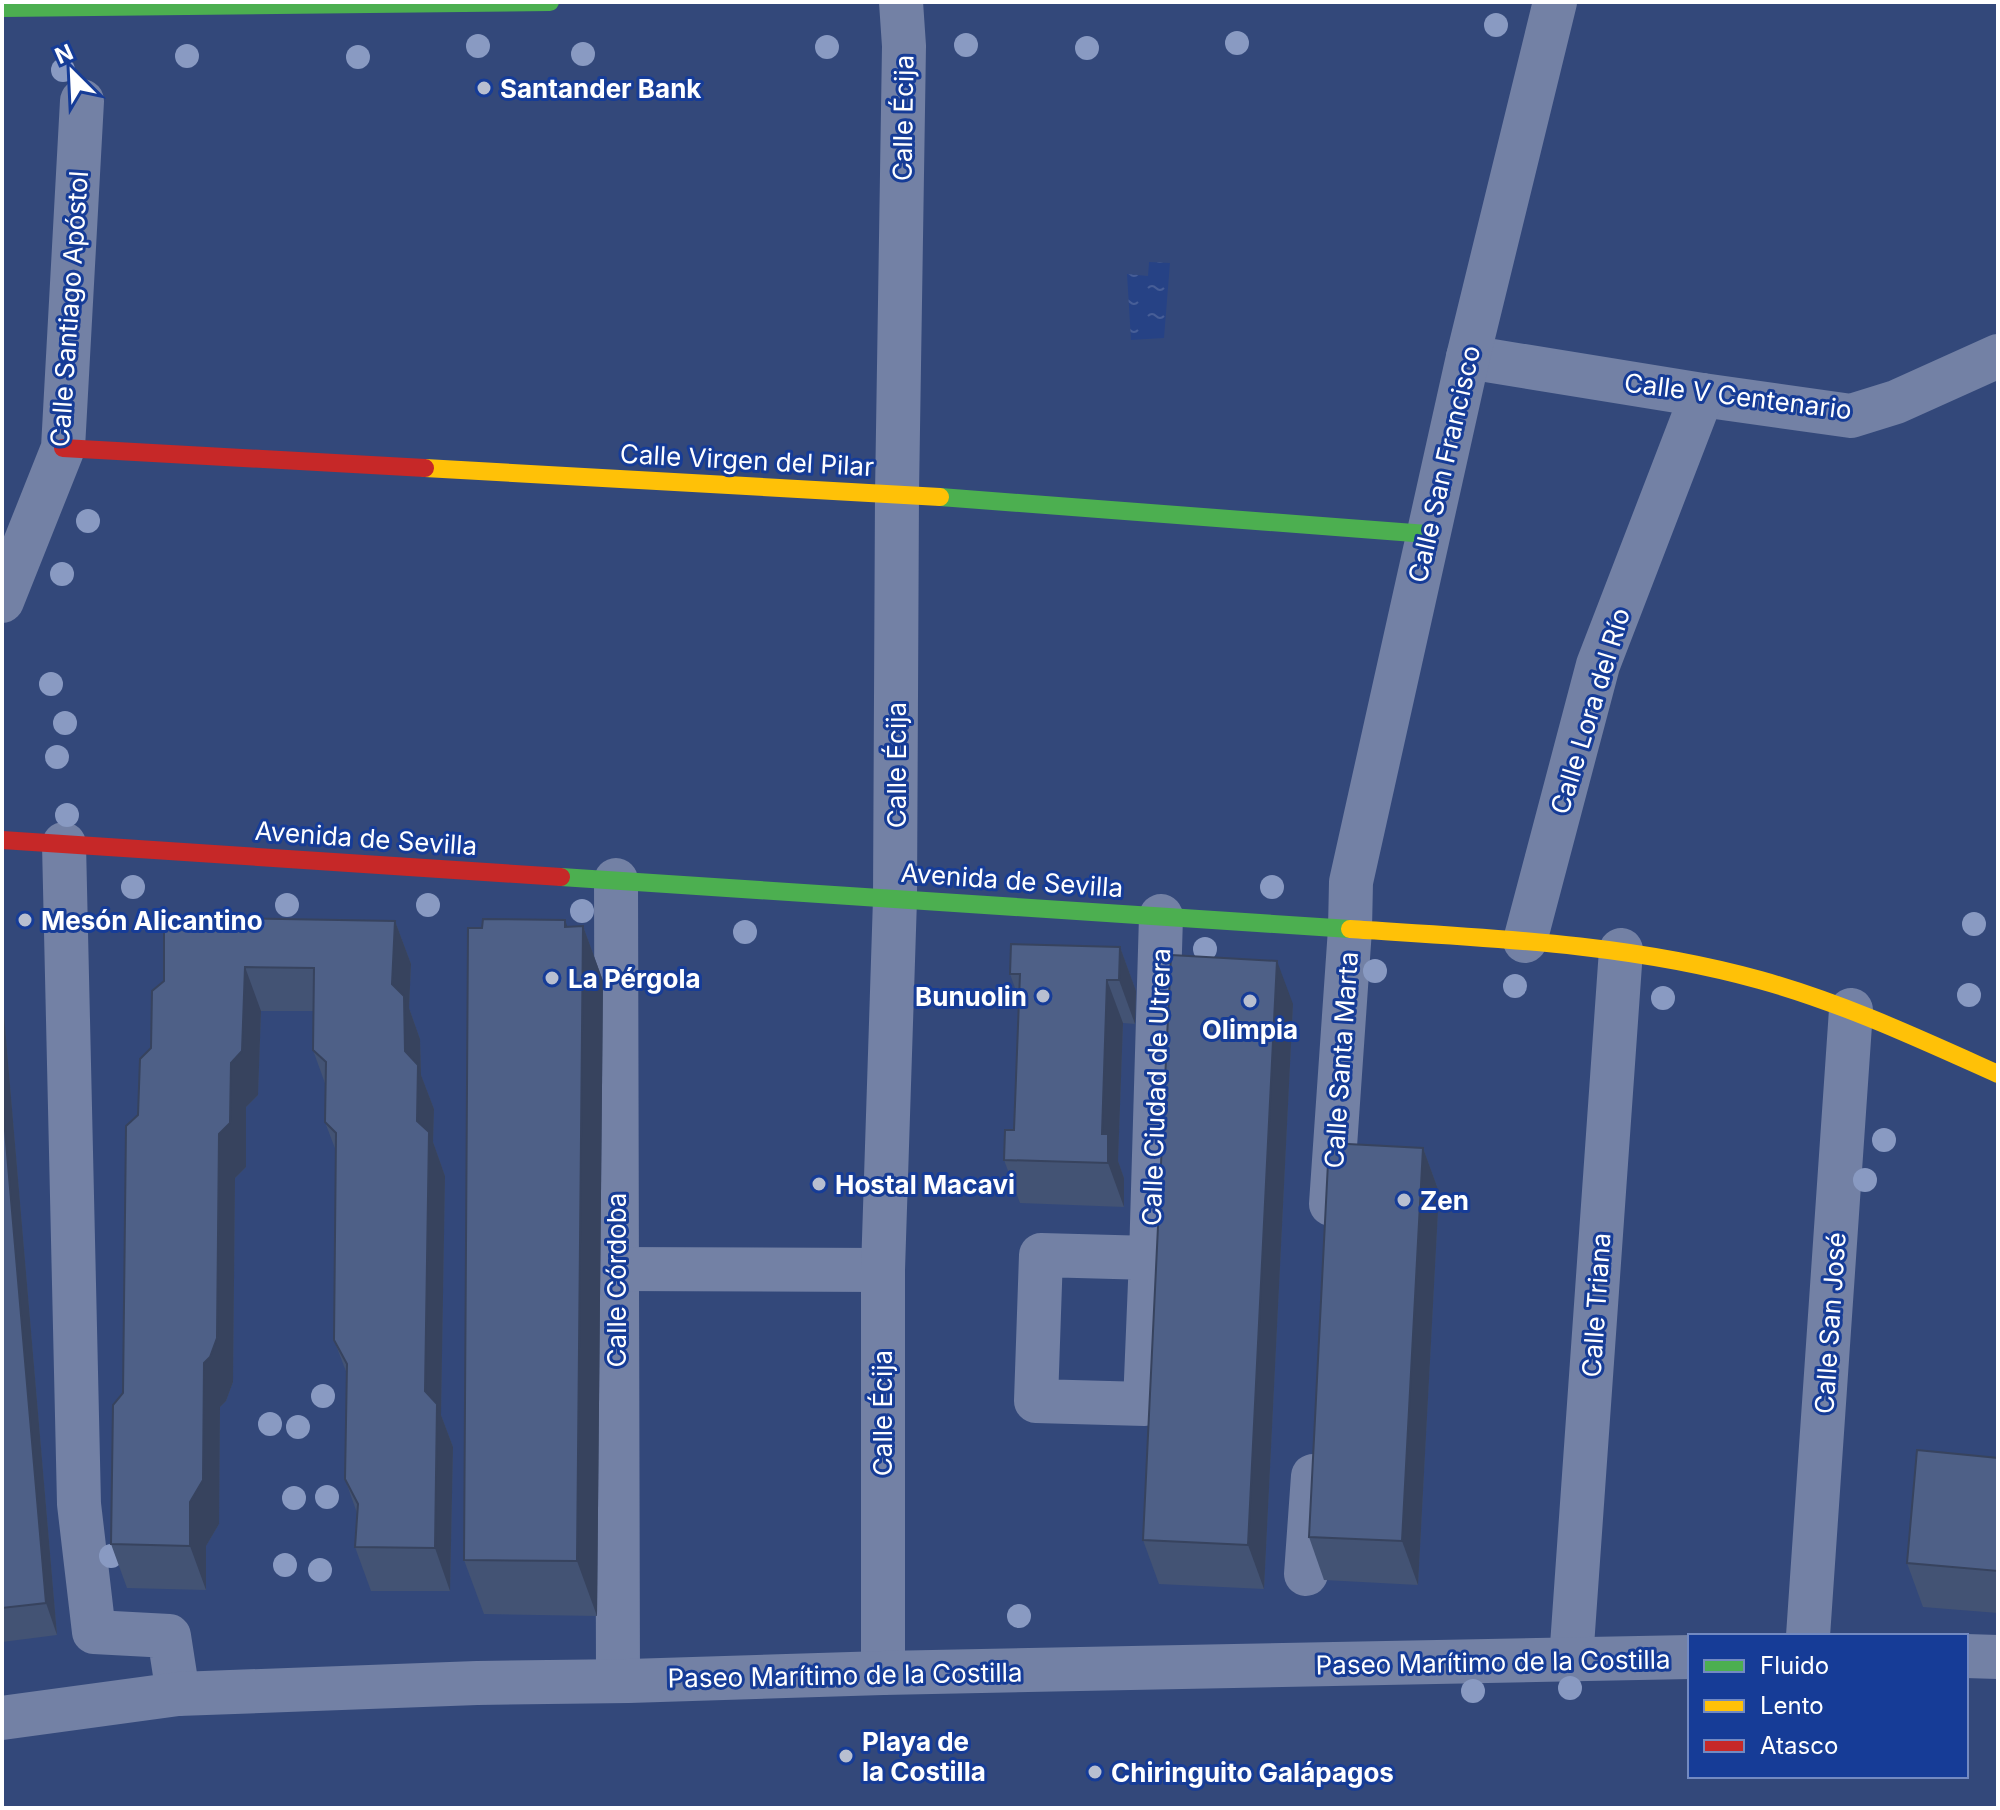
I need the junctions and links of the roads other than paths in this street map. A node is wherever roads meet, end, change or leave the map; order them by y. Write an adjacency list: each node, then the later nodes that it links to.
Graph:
1 (550, 2): 4 (street)
2 (901, 2): 10 (street, Calle Écija)
3 (1555, 2): 7 (street, Calle San Francisco)
4 (2, 8)
5 (82, 101): 9 (street, Calle Santiago Apóstol)
6 (1998, 356): 8 (street, Calle V Centenario)
7 (1468, 357): 8 (street, Calle V Centenario); 11 (street, Calle San Francisco)
8 (1702, 395): 19 (street, Calle Lora del Río)
9 (63, 448): 10 (street, Calle Virgen del Pilar); 12 (street, Calle Santiago Apóstol)
10 (897, 494): 11 (street, Calle Virgen del Pilar); 16 (street, Calle Écija)
11 (1427, 534): 18 (street, Calle San Francisco)
12 (2, 601)
13 (2, 840): 14 (street, Avenida de Sevilla)
14 (64, 844): 15 (street, Avenida de Sevilla); 36 (street)
15 (616, 880): 16 (street, Avenida de Sevilla); 25 (street, Calle Córdoba)
16 (895, 899): 17 (street, Avenida de Sevilla); 26 (street, Calle Écija)
17 (1161, 916): 18 (street, Avenida de Sevilla); 24 (street, Calle Ciudad de Utrera)
18 (1350, 929): 19 (street, Avenida de Sevilla); 23 (street, Calle Santa Marta)
19 (1525, 941): 20 (street, Avenida de Sevilla)
20 (1621, 950): 21 (street, Avenida de Sevilla); 33 (street, Calle Triana)
21 (1851, 1010): 22 (street, Avenida de Sevilla); 29 (street, Calle San José)
22 (1998, 1074)
23 (1329, 1244)
24 (1151, 1258)
25 (615, 1269): 26 (street); 35 (street, Calle Córdoba)
26 (883, 1270): 34 (street, Calle Écija)
27 (1316, 1432): 28 (street)
28 (1306, 1574)
29 (1808, 1634)
30 (1968, 1656): 32 (street)
31 (1688, 1657): 33 (street, Paseo Marítimo de la Costilla)
32 (1998, 1657)
33 (1571, 1660): 34 (street, Paseo Marítimo de la Costilla)
34 (883, 1673): 35 (street, Paseo Marítimo de la Costilla)
35 (618, 1680): 36 (street, Paseo Marítimo de la Costilla)
36 (178, 1694): 37 (street, Paseo Marítimo de la Costilla)
37 (2, 1718)

